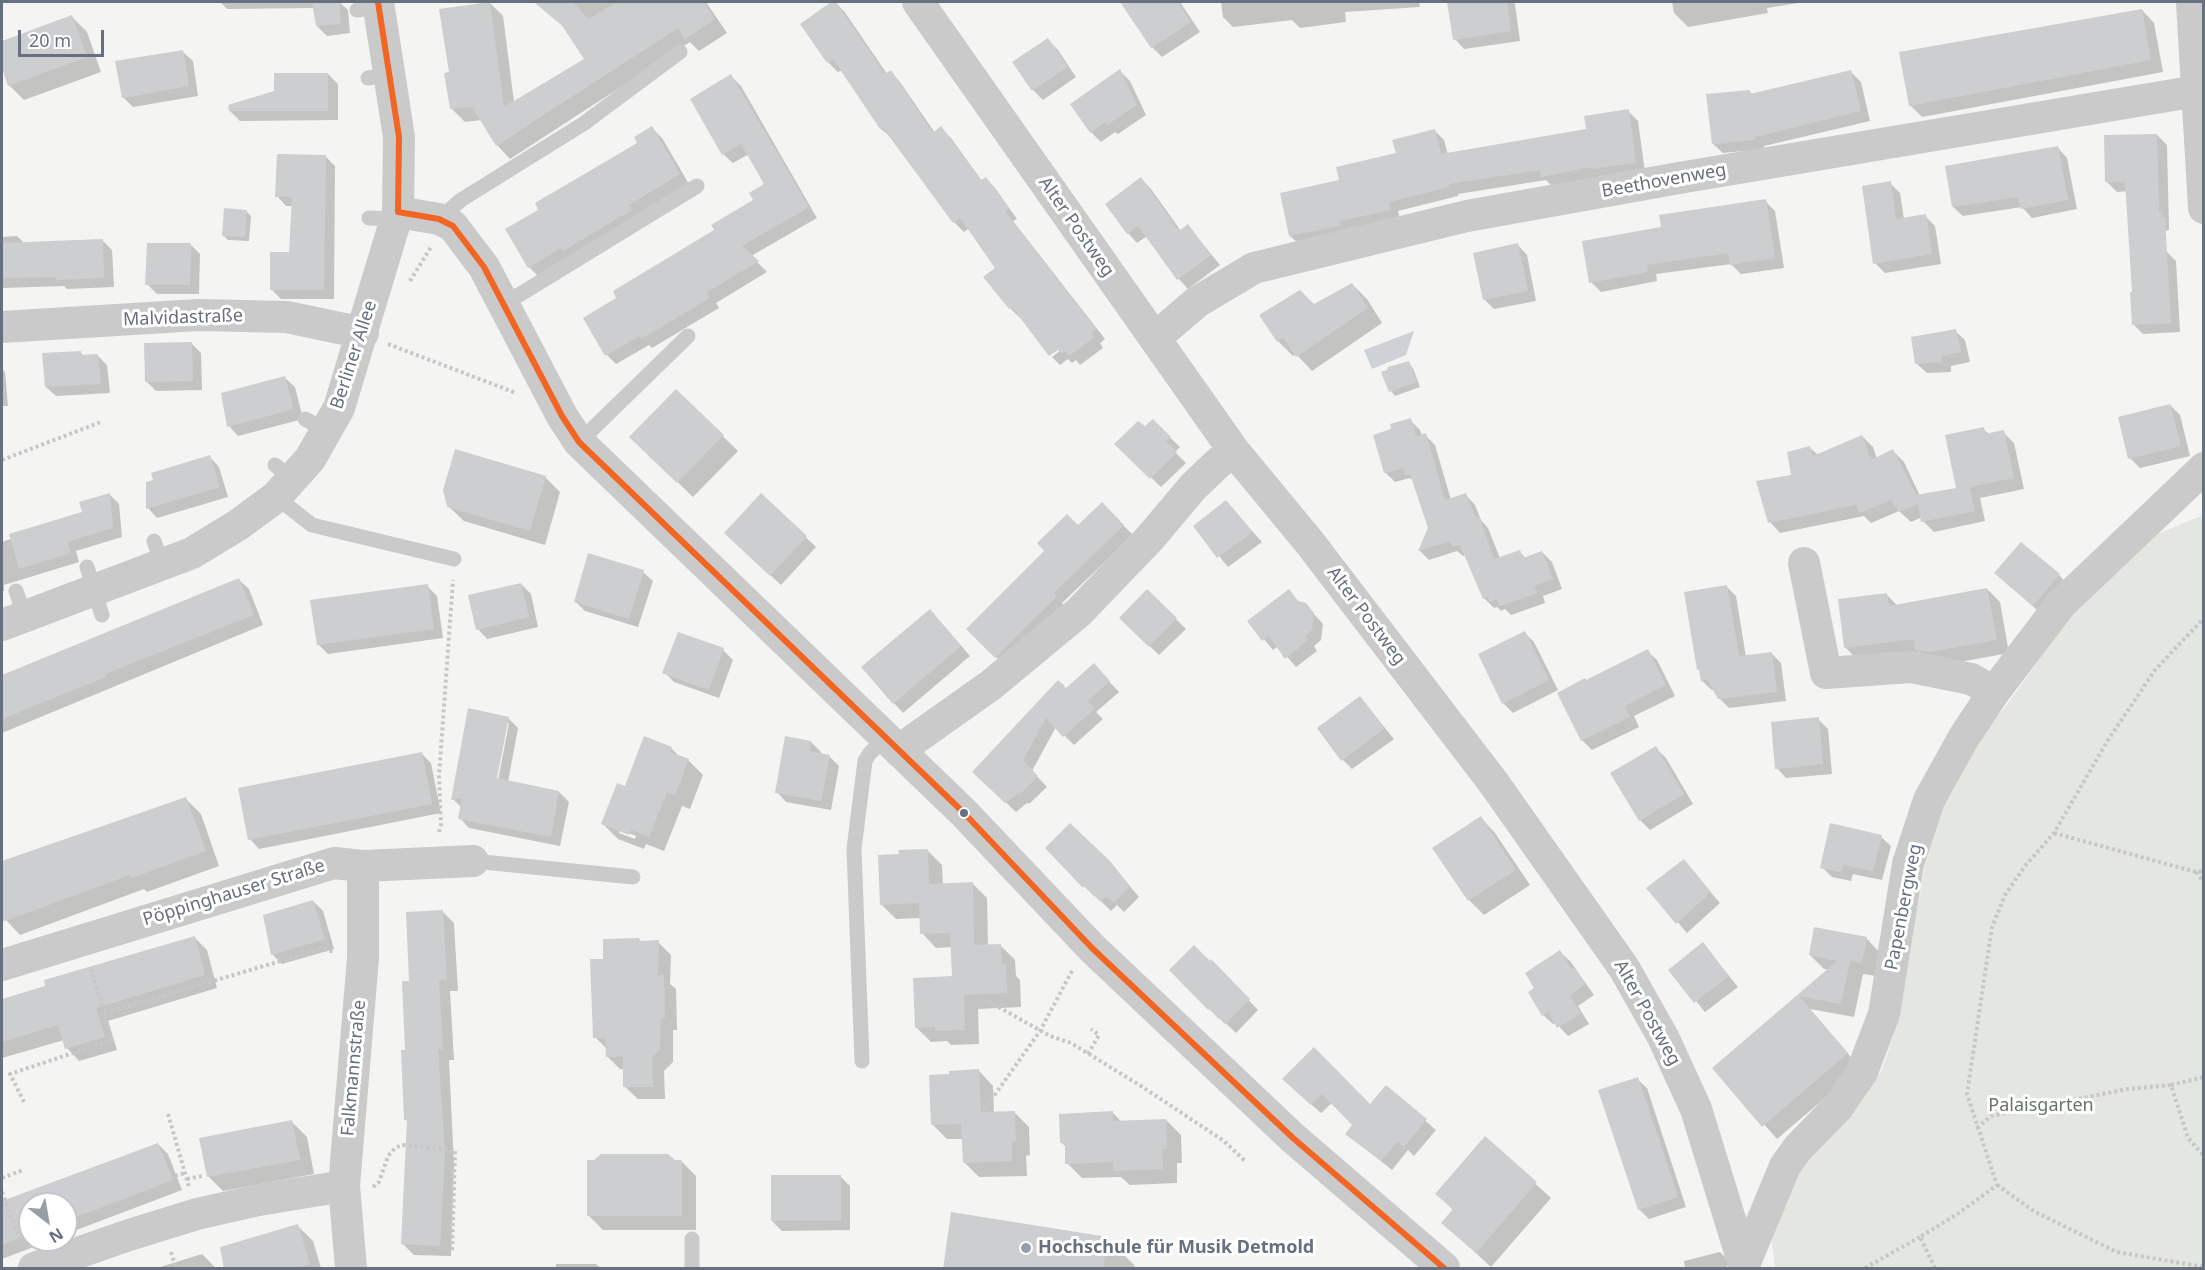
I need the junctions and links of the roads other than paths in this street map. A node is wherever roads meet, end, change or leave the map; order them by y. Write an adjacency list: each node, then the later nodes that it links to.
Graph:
1 (918, 2): 15 (street, Alter Postweg)
2 (2192, 2): 5 (street)
3 (371, 6): 9 (street, Berliner Allee)
4 (680, 52): 10 (lane)
5 (2197, 91): 6 (street); 15 (street, Beethovenweg)
6 (2201, 127): 8 (street)
7 (697, 186): 11 (lane)
8 (2204, 208)
9 (387, 216): 10 (street); 13 (street, Berliner Allee)
10 (439, 219): 11 (street)
11 (501, 299): 16 (street)
12 (2, 327): 13 (street, Malvidastraße)
13 (363, 333): 19 (street, Berliner Allee)
14 (688, 336): 16 (lane)
15 (1155, 338): 17 (street, Alter Postweg)
16 (579, 442): 24 (street)
17 (1234, 451): 24 (street); 33 (street, Alter Postweg)
18 (2203, 471): 23 (street, Papenbergweg)
19 (281, 481): 20 (lane); 22 (street, Berliner Allee)
20 (454, 559)
21 (1804, 563): 23 (street)
22 (14, 611)
23 (1994, 692): 33 (street, Papenbergweg)
24 (893, 745): 29 (lane); 36 (street)
25 (473, 861): 26 (street, Pöppinghauser Straße); 27 (lane)
26 (363, 866): 28 (street, Pöppinghauser Straße); 30 (street, Falkmannstraße)
27 (633, 877)
28 (2, 964)
29 (862, 1061)
30 (344, 1186): 32 (street); 34 (street, Falkmannstraße)
31 (692, 1239): 35 (lane)
32 (29, 1258)
33 (1744, 1267)
34 (351, 1269)
35 (692, 1269)
36 (1444, 1269)

